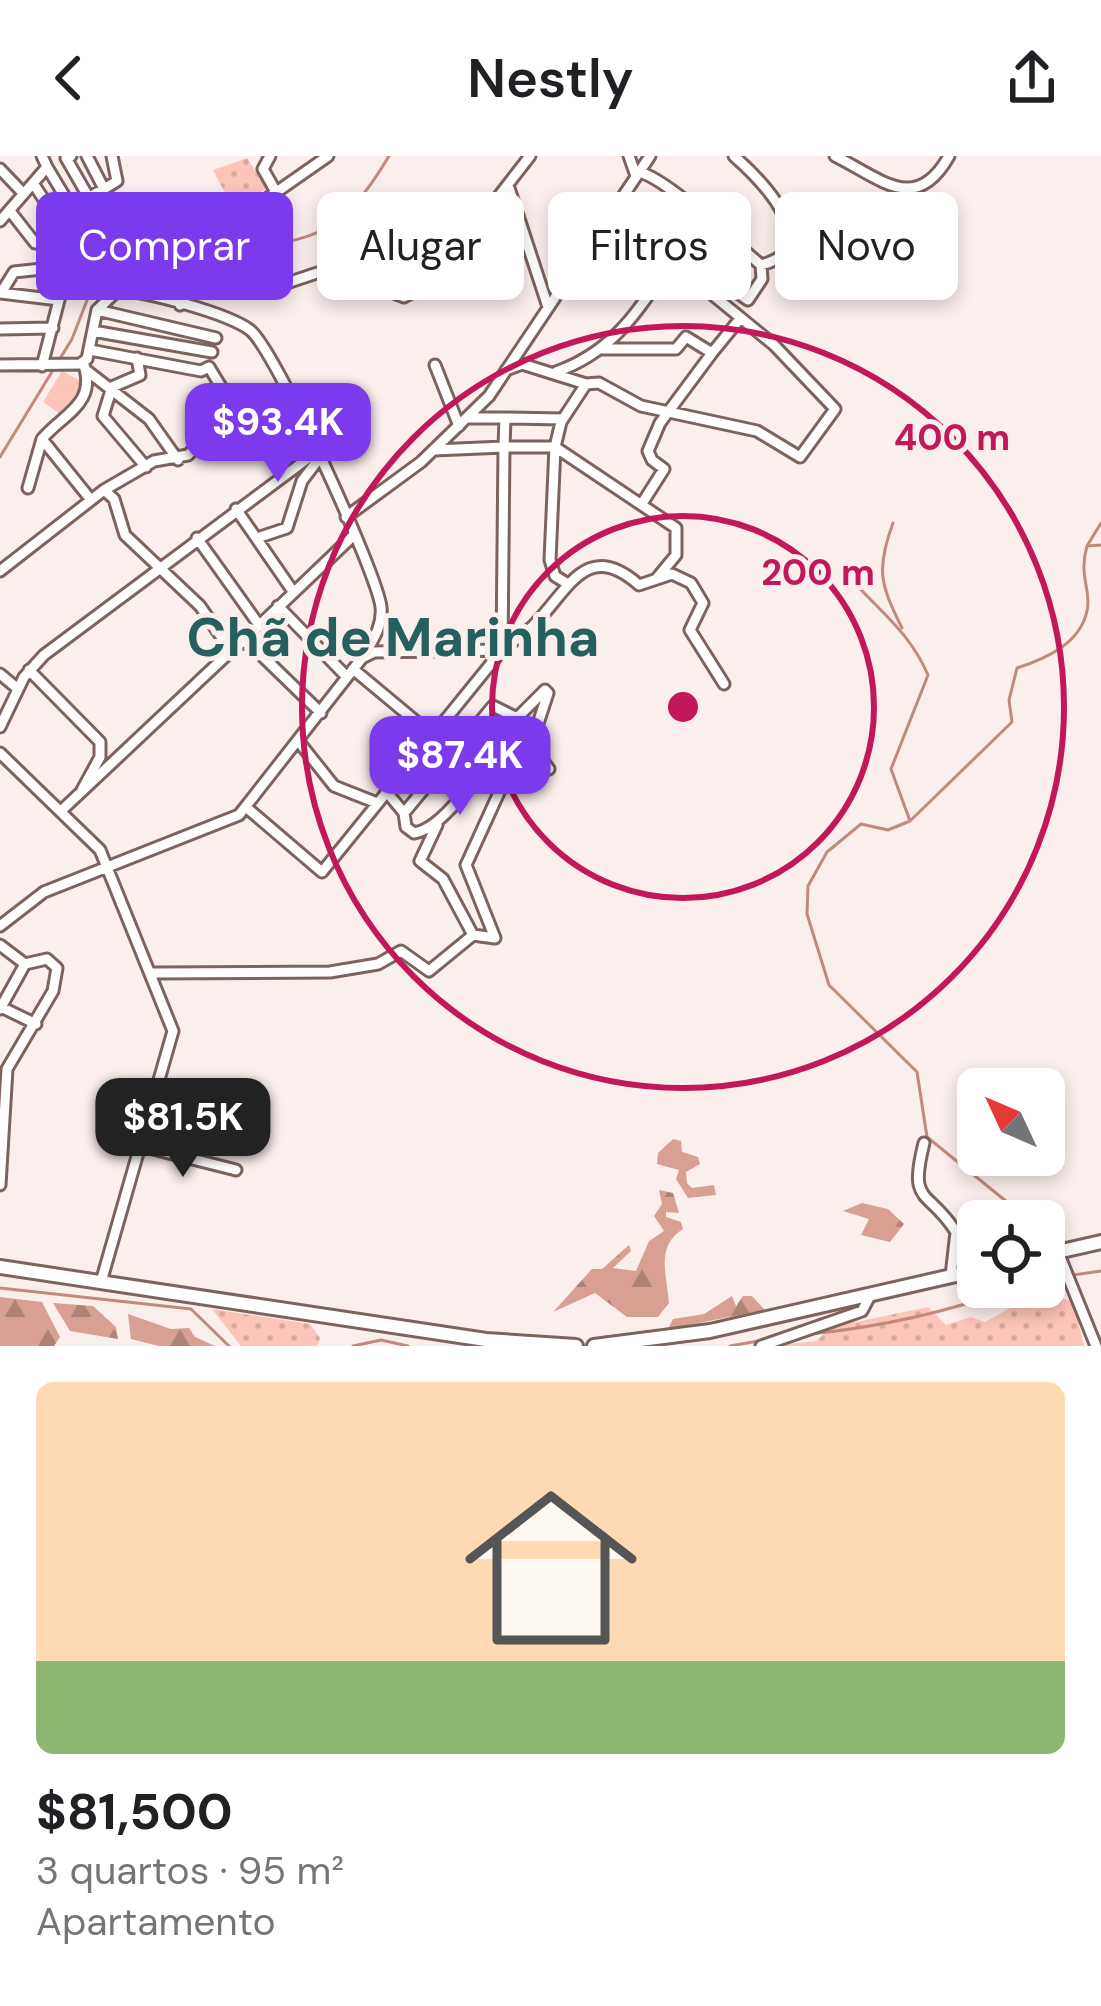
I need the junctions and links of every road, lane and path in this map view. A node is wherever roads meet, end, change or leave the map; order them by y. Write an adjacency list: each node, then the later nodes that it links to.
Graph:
1 (87, 156): 17 (street)
2 (112, 156): 17 (street)
3 (270, 156): 22 (street)
4 (328, 156): 22 (street)
5 (530, 156): 16 (street)
6 (629, 156): 14 (street)
7 (650, 156): 14 (street)
8 (734, 156): 28 (street)
9 (836, 156): 10 (street)
10 (949, 156)
11 (67, 157): 20 (street)
12 (45, 161): 15 (street); 19 (street)
13 (0, 169): 24 (street)
14 (637, 174): 23 (street); 28 (street)
15 (33, 183): 18 (street); 24 (street)
16 (508, 185): 30 (street); 39 (street)
17 (104, 189): 21 (street)
18 (39, 192)
19 (63, 192)
20 (86, 192)
21 (99, 192)
22 (276, 192)
23 (625, 192)
24 (23, 194): 25 (street)
25 (10, 212): 26 (street); 27 (street)
26 (0, 221)
27 (35, 243)
28 (761, 265): 32 (street)
29 (36, 270): 31 (street)
30 (293, 280)
31 (0, 293): 37 (street)
32 (751, 296)
33 (184, 300): 38 (street)
34 (553, 300): 39 (street)
35 (646, 300): 47 (street)
36 (718, 300): 42 (street)
37 (59, 301): 43 (street)
38 (181, 305): 40 (street); 41 (street)
39 (548, 307): 57 (street)
40 (98, 310): 45 (street); 46 (street)
41 (221, 318): 46 (street); 69 (street)
42 (739, 320): 50 (street); 61 (street)
43 (53, 328): 44 (street); 54 (street)
44 (0, 329)
45 (93, 331): 48 (street); 49 (street)
46 (216, 338): 49 (street)
47 (603, 349): 50 (street); 58 (street)
48 (90, 350): 51 (street); 55 (street)
49 (212, 352): 56 (street)
50 (712, 353): 61 (street)
51 (137, 358): 56 (street); 60 (street)
52 (0, 365): 54 (street)
53 (435, 365): 64 (street)
54 (44, 366): 55 (street)
55 (85, 366): 60 (street); 65 (street)
56 (209, 367): 70 (street)
57 (506, 370): 58 (street); 64 (street)
58 (556, 372): 59 (street)
59 (586, 384): 61 (street); 63 (street)
60 (112, 386): 70 (street); 71 (street)
61 (667, 413): 75 (street)
62 (505, 418): 63 (street); 64 (street); 66 (street)
63 (563, 419): 67 (street)
64 (464, 422): 68 (street)
65 (42, 439): 72 (street); 74 (street)
66 (504, 447): 67 (street); 68 (street); 89 (street)
67 (555, 447): 75 (street); 84 (street)
68 (434, 450): 77 (street)
69 (317, 456): 76 (street); 77 (street); 80 (street)
70 (178, 460): 71 (street)
71 (146, 467): 73 (street)
72 (28, 488)
73 (104, 490): 74 (street); 81 (street)
74 (91, 500): 82 (street)
75 (643, 502): 83 (street)
76 (236, 509): 79 (street); 80 (street)
77 (346, 517): 78 (street)
78 (354, 535): 85 (street); 92 (street)
79 (196, 538): 81 (street); 87 (street)
80 (257, 538): 85 (street)
81 (160, 564): 90 (street); 93 (street)
82 (0, 571)
83 (657, 578): 84 (street); 97 (street)
84 (568, 584): 89 (street)
85 (292, 590): 86 (street)
86 (278, 606): 87 (street); 95 (street)
87 (260, 625): 88 (street)
88 (243, 641): 90 (street); 99 (street)
89 (502, 650): 91 (street); 94 (street)
90 (230, 651): 106 (street)
91 (470, 654): 92 (street); 94 (street)
92 (362, 658): 95 (street)
93 (29, 670): 98 (street); 106 (street)
94 (484, 671): 102 (street)
95 (350, 673): 99 (street); 102 (street)
96 (0, 674): 98 (street)
97 (724, 684)
98 (18, 689): 101 (street)
99 (321, 713): 103 (street)
100 (517, 718): 110 (street); 111 (street); 114 (street)
101 (0, 728)
102 (431, 734): 105 (street)
103 (299, 742): 107 (street); 108 (street)
104 (0, 753): 109 (street)
105 (386, 791): 107 (street); 110 (street)
106 (80, 795): 109 (street)
107 (377, 803): 108 (street)
108 (247, 808): 112 (street)
109 (62, 810): 112 (street)
110 (404, 813): 111 (street)
111 (440, 820): 114 (street)
112 (108, 864): 113 (street); 117 (street)
113 (0, 926)
114 (473, 935): 117 (street)
115 (0, 945): 116 (street)
116 (25, 964): 118 (street); 119 (street)
117 (153, 973): 121 (street)
118 (1, 1008): 119 (street)
119 (36, 1024): 123 (street)
120 (925, 1143): 129 (street)
121 (141, 1147): 122 (street); 130 (street)
122 (236, 1170)
123 (0, 1185)
124 (1101, 1243): 125 (main road)
125 (1065, 1251)
126 (0, 1267): 130 (main road)
127 (1065, 1270): 136 (street)
128 (957, 1275): 129 (main road)
129 (951, 1276): 131 (main road)
130 (101, 1282): 133 (main road)
131 (871, 1294): 132 (main road); 135 (street)
132 (667, 1342): 134 (main road)
133 (576, 1346)
134 (594, 1346)
135 (761, 1346)
136 (1096, 1346)

